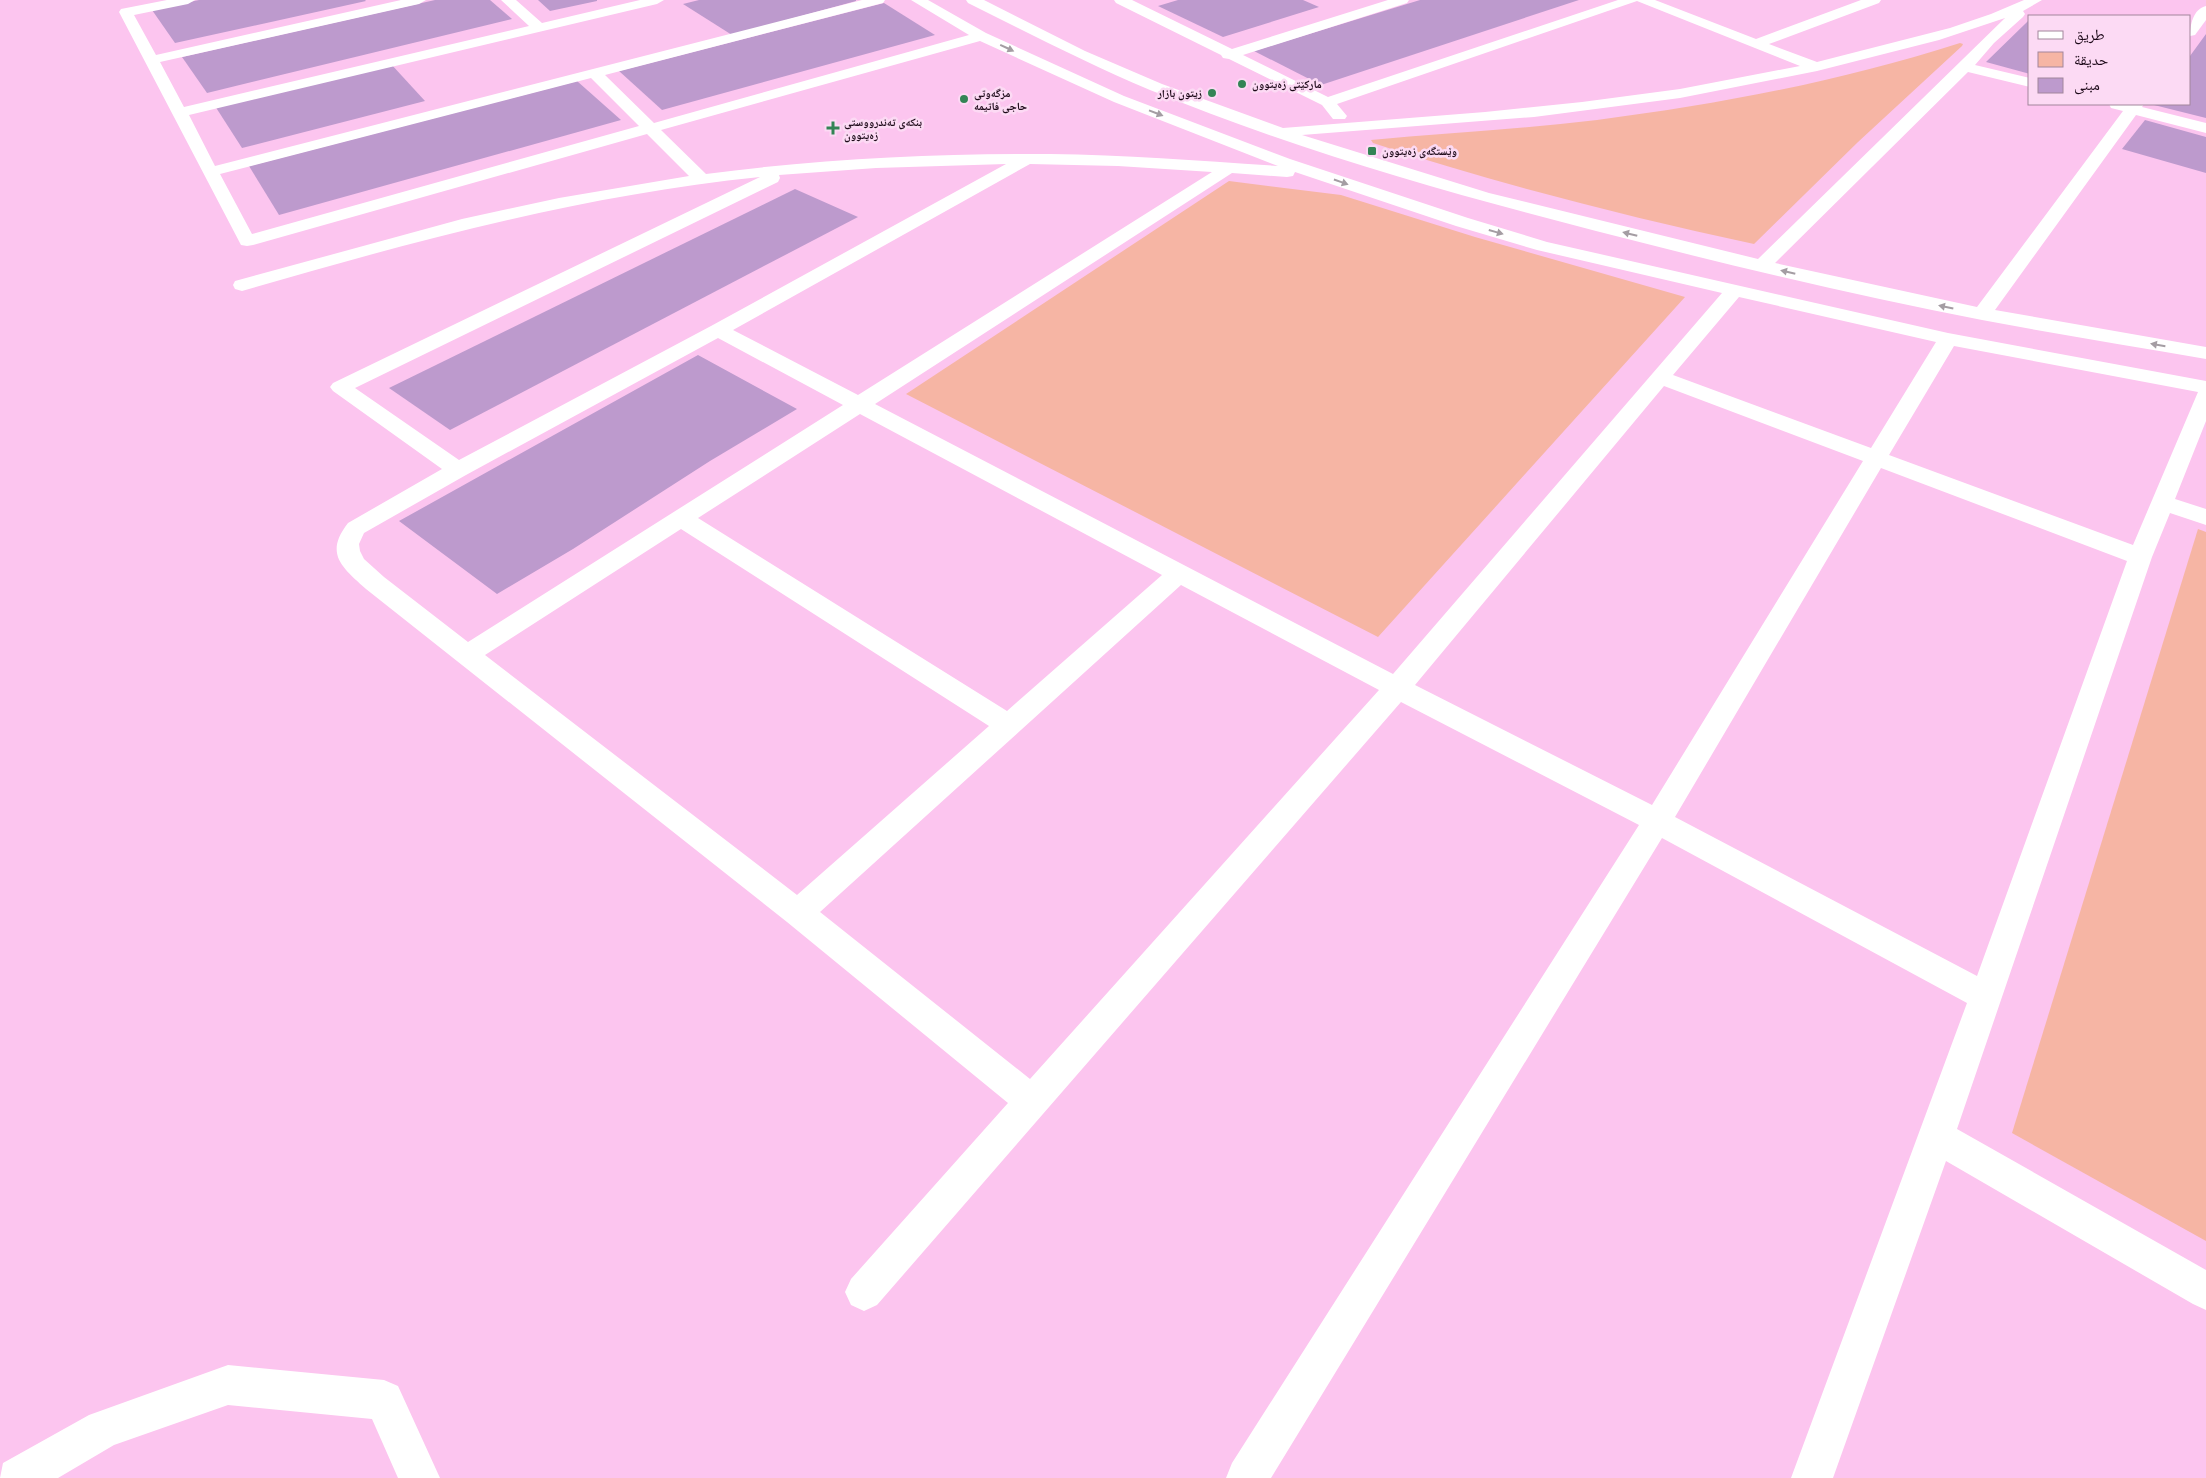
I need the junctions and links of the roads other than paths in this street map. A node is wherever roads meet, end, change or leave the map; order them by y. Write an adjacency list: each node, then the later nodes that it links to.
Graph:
1 (188, 0): 22 (street)
2 (419, 0): 22 (street)
3 (508, 0): 17 (street)
4 (657, 0): 17 (street)
5 (878, 0): 25 (street)
6 (918, 0): 19 (street)
7 (973, 0): 33 (street)
8 (1121, 0): 15 (street)
9 (1402, 0): 21 (street)
10 (1631, 0): 27 (street)
11 (1643, 0): 20 (street)
12 (1874, 0): 20 (street)
13 (2034, 1): 23 (street); 24 (street)
14 (1159, 2): 15 (street)
15 (1137, 8): 21 (street)
16 (2206, 10): 18 (street)
17 (540, 28): 29 (street)
18 (2191, 31)
19 (982, 36): 31 (street); 38 (street, one-way to 38)
20 (1758, 43): 23 (street)
21 (1228, 55): 27 (street)
22 (151, 60): 29 (street)
23 (1817, 67): 30 (street)
24 (1966, 67): 26 (street); 42 (street)
25 (594, 73): 31 (street); 37 (street)
26 (2028, 82)
27 (1327, 102): 30 (street)
28 (2134, 106): 32 (street); 45 (street)
29 (179, 113): 37 (street)
30 (1348, 126): 33 (street)
31 (650, 128): 37 (street); 39 (street)
32 (2206, 128)
33 (1280, 132): 40 (street)
34 (1027, 159): 35 (street); 36 (street); 46 (street)
35 (1229, 168): 38 (street); 52 (street)
36 (789, 170): 39 (street); 54 (street)
37 (210, 172)
38 (1318, 174): 41 (street, one-way to 41)
39 (703, 180): 43 (street)
40 (1567, 218): 41 (street); 42 (street, one-way to 40)
41 (1543, 246): 44 (street)
42 (1762, 266): 45 (street, one-way to 42)
43 (242, 285)
44 (1734, 290): 47 (street); 49 (street)
45 (1982, 314): 48 (street, one-way to 45)
46 (718, 330): 52 (street); 54 (street)
47 (1948, 339): 50 (street); 53 (street)
48 (2206, 353)
49 (1659, 377): 53 (street); 61 (street)
50 (2206, 387)
51 (2206, 395): 55 (street)
52 (859, 404): 57 (street); 59 (street)
53 (1876, 459): 58 (street); 63 (street)
54 (458, 470): 60 (street)
55 (2162, 502): 56 (street); 58 (street)
56 (2206, 517)
57 (681, 518): 60 (street); 62 (street)
58 (2140, 557): 65 (street)
59 (1178, 574): 61 (street); 62 (street)
60 (468, 654): 64 (street)
61 (1397, 688): 63 (street); 66 (street)
62 (1008, 726): 64 (street)
63 (1657, 822): 65 (street); 72 (street)
64 (798, 913): 66 (street)
65 (1986, 997): 67 (street)
66 (1032, 1101): 69 (street)
67 (1938, 1137): 68 (street); 73 (street)
68 (2206, 1291)
69 (864, 1292)
70 (18, 1478): 71 (street)
71 (419, 1478)
72 (1247, 1478)
73 (1812, 1478)

